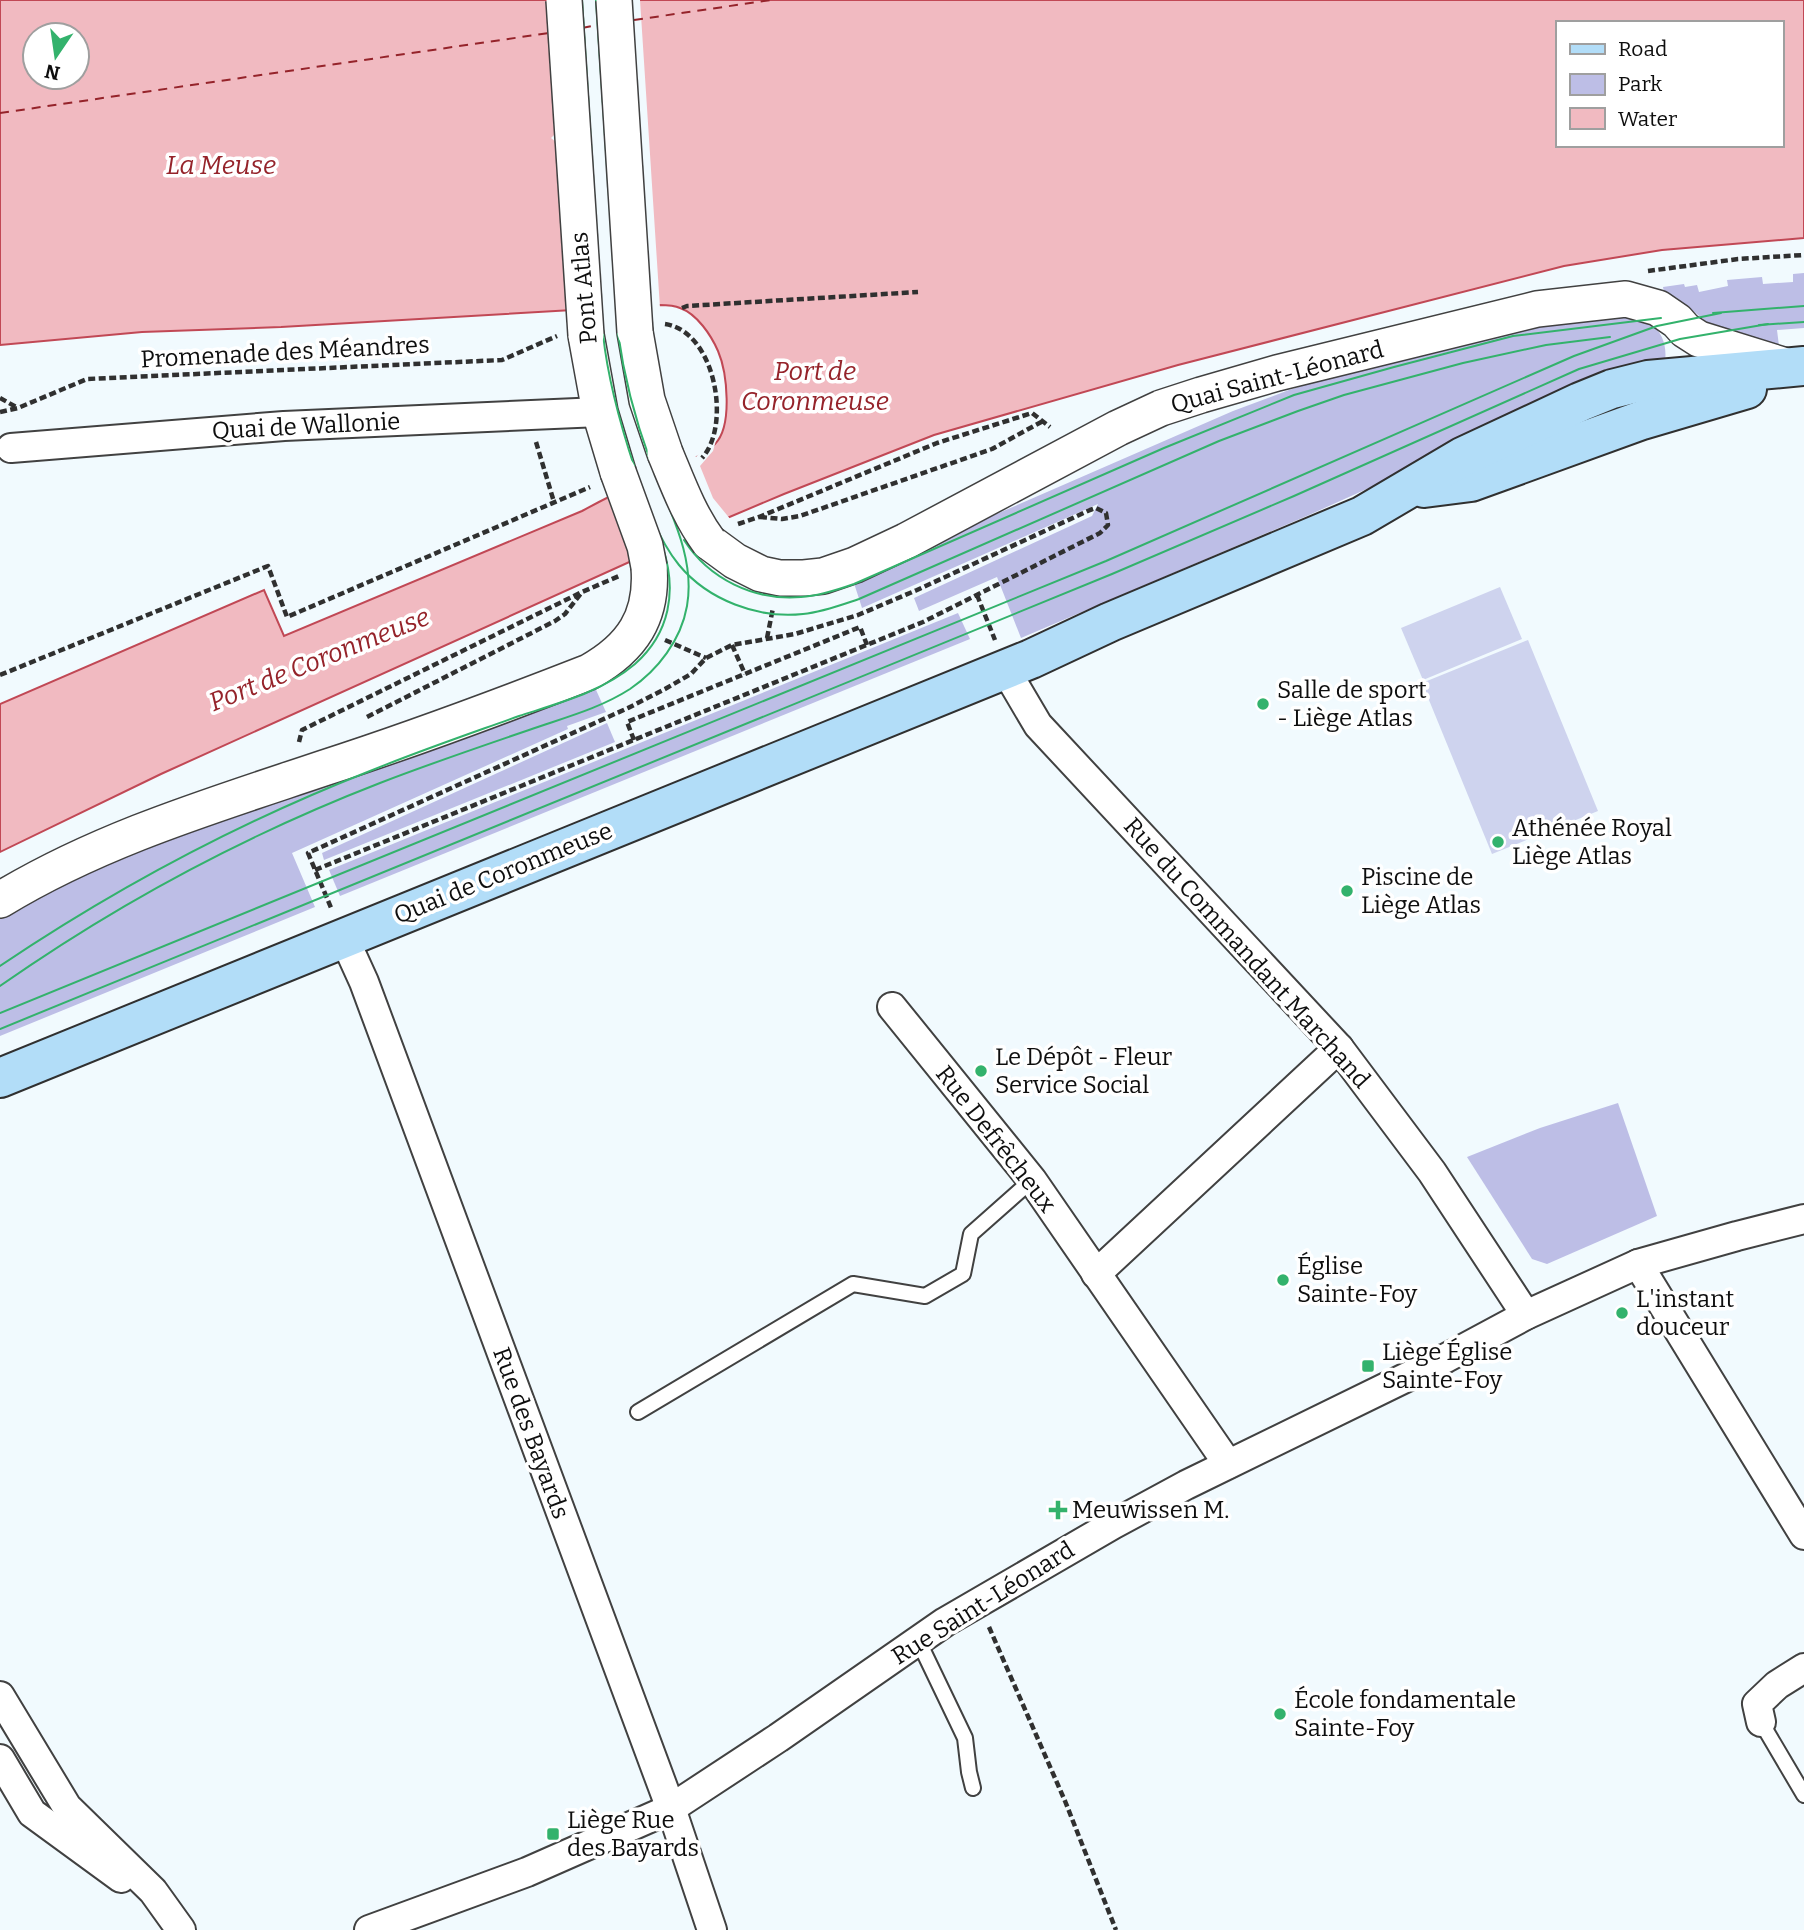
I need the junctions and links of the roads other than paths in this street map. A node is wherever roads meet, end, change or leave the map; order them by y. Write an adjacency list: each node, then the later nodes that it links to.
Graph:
1 (564, 0): 6 (street, Pont Atlas, bridge)
2 (614, 0): 10 (street, Pont Atlas, bridge)
3 (1677, 321): 4 (street, Quai Saint-Léonard); 5 (street); 10 (street, Quai Saint-Léonard)
4 (1799, 370): 5 (main road); 7 (main road)
5 (1676, 378): 7 (street); 9 (main road)
6 (600, 412): 8 (street, Quai de Wallonie); 12 (street, Pont Atlas, bridge)
7 (1585, 440): 9 (main road)
8 (11, 448)
9 (1406, 490): 11 (main road)
10 (722, 534)
11 (1000, 655): 13 (main road, Quai de Coronmeuse); 15 (street, Rue du Commandant Marchand)
12 (0, 900)
13 (338, 924): 16 (main road, Quai de Coronmeuse); 32 (street, Rue des Bayards)
14 (892, 1007): 17 (street, Rue Defrêcheux)
15 (1339, 1048): 20 (street); 21 (street, Rue du Commandant Marchand)
16 (0, 1078)
17 (1032, 1180): 20 (street, Rue Defrêcheux); 22 (lane)
18 (1804, 1219): 19 (street, Rue Saint-Léonard)
19 (1638, 1264): 21 (street, Rue Saint-Léonard); 24 (street)
20 (1096, 1274): 23 (street, Rue Defrêcheux)
21 (1526, 1315): 23 (street, Rue Saint-Léonard)
22 (638, 1412)
23 (1228, 1464): 25 (street, Rue Saint-Léonard)
24 (1804, 1535)
25 (918, 1640): 30 (lane); 32 (street, Rue Saint-Léonard)
26 (1804, 1668): 28 (street)
27 (0, 1696): 33 (street)
28 (1761, 1722): 31 (lane)
29 (0, 1759): 33 (street)
30 (973, 1788)
31 (1804, 1796)
32 (670, 1809): 35 (street, Rue Saint-Léonard); 36 (street, Rue des Bayards)
33 (153, 1891): 34 (street)
34 (181, 1930)
35 (369, 1930)
36 (712, 1930)

